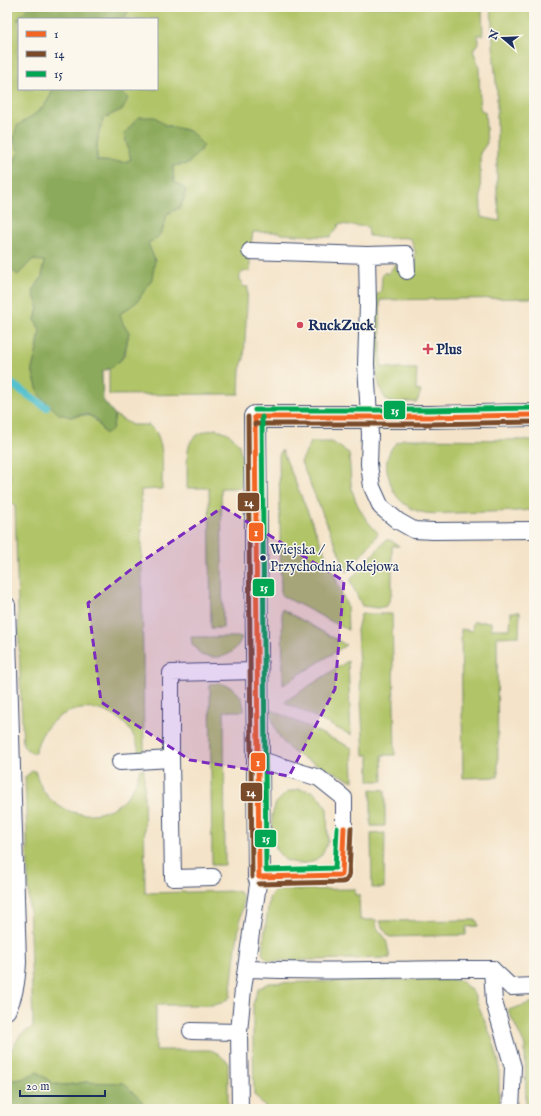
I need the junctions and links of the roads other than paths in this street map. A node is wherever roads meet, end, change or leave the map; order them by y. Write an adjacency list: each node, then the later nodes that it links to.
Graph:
1 (250, 251): 2 (lane)
2 (367, 255): 3 (lane); 5 (lane)
3 (407, 271)
4 (534, 416): 5 (street)
5 (369, 417): 6 (lane); 9 (street)
6 (534, 530)
7 (7, 605): 8 (lane)
8 (7, 612): 10 (lane)
9 (257, 670): 11 (lane); 12 (street)
10 (10, 757): 14 (lane)
11 (171, 759): 13 (lane); 15 (lane)
12 (258, 759): 16 (street); 16 (lane)
13 (120, 762)
14 (10, 794): 20 (lane)
15 (213, 876)
16 (259, 877): 17 (lane)
17 (247, 969): 18 (lane); 22 (lane)
18 (492, 969): 19 (lane); 24 (lane)
19 (534, 986)
20 (7, 1011)
21 (191, 1031): 22 (lane)
22 (240, 1032): 23 (lane)
23 (240, 1109)
24 (511, 1109)

